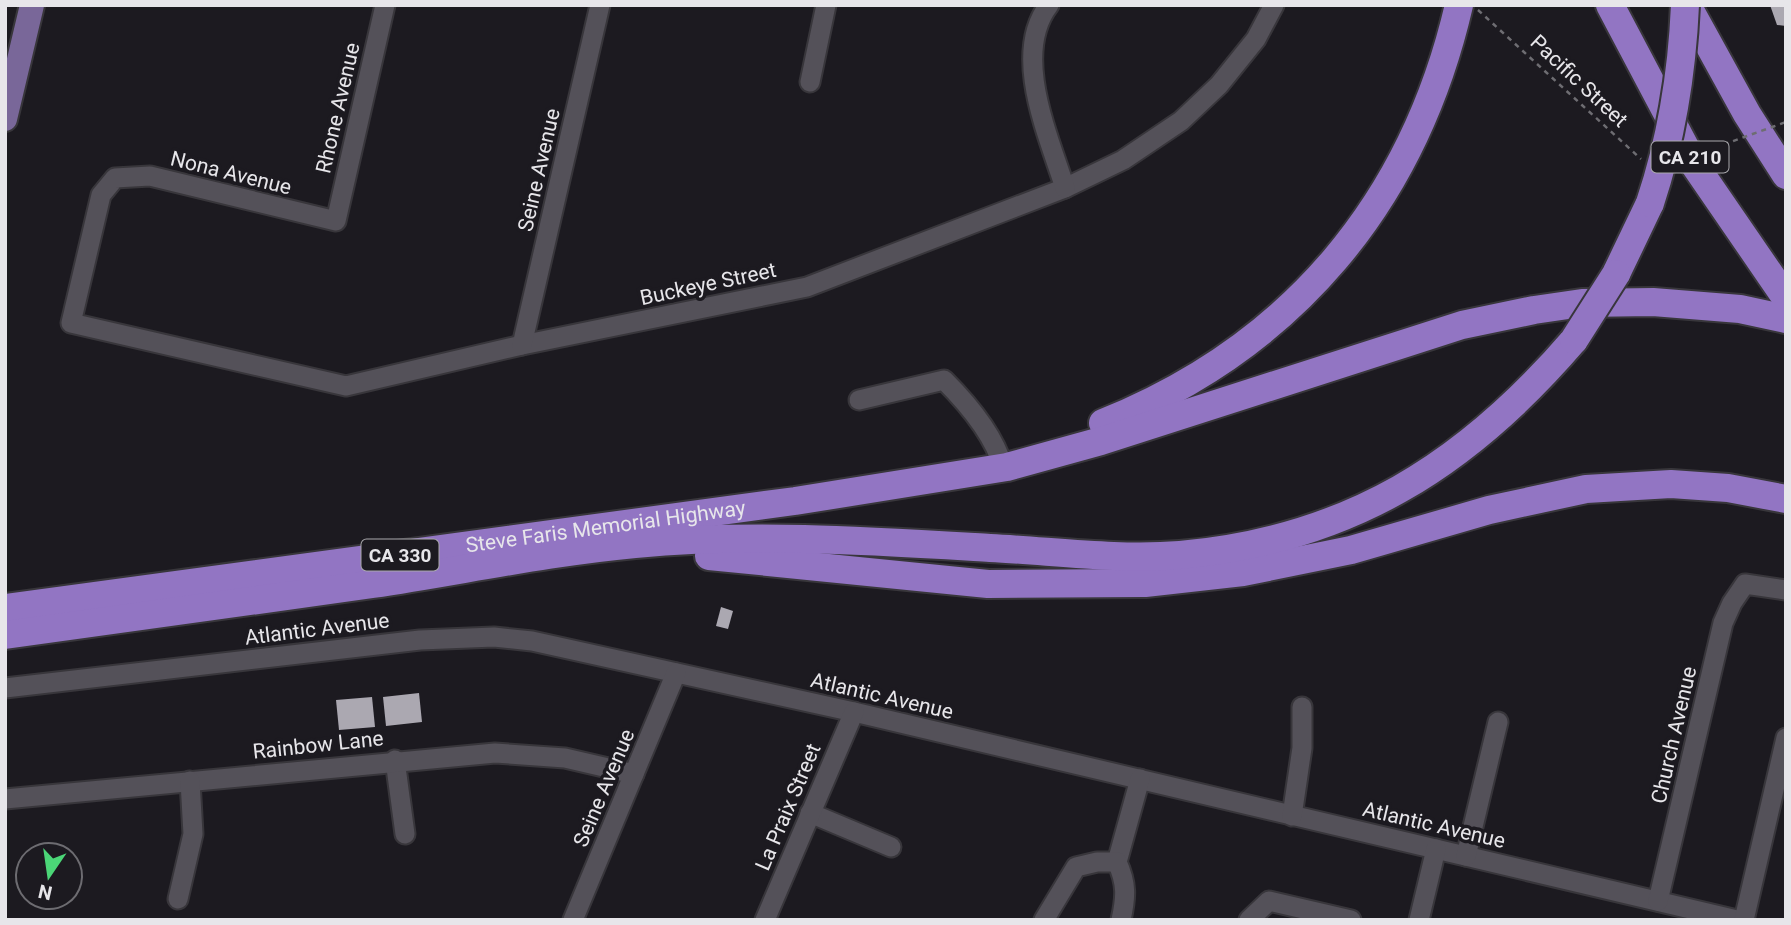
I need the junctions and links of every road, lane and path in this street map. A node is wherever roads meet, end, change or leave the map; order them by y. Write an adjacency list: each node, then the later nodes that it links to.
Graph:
1 (32, 5): 12 (main road)
2 (385, 5): 18 (street, Rhone Avenue)
3 (600, 5): 22 (street, Seine Avenue)
4 (826, 5): 11 (street)
5 (1049, 5): 17 (street)
6 (1274, 5): 17 (street, Buckeye Street)
7 (1459, 5): 24 (highway)
8 (1473, 5): 14 (path, Pacific Street)
9 (1610, 5): 19 (highway, CA 210)
10 (1686, 5): 16 (highway, CA 210); 26 (highway, bridge)
11 (810, 82)
12 (5, 119)
13 (1786, 122): 15 (path, bridge)
14 (1643, 161)
15 (1676, 162)
16 (1786, 175)
17 (1065, 188): 22 (street, Buckeye Street)
18 (336, 222): 21 (street, Nona Avenue)
19 (1786, 298)
20 (1786, 318): 24 (highway)
21 (71, 323): 22 (street, Buckeye Street)
22 (522, 345)
23 (859, 400): 24 (street)
24 (1001, 461): 28 (highway, Steve Faris Memorial Highway / CA 330)
25 (1786, 499): 26 (highway)
26 (351, 587): 29 (highway, CA 330)
27 (1786, 590): 49 (street, Church Avenue)
28 (5, 608)
29 (5, 635)
30 (677, 673): 31 (street, Atlantic Avenue); 33 (street, Atlantic Avenue); 37 (street, Seine Avenue)
31 (5, 688)
32 (1302, 707): 42 (street)
33 (854, 712): 38 (street, Atlantic Avenue); 41 (street, La Praix Street)
34 (1498, 722): 46 (street)
35 (1786, 738): 58 (street)
36 (395, 760): 37 (street, Rainbow Lane); 39 (street, Rainbow Lane); 43 (street)
37 (634, 774): 50 (street, Seine Avenue)
38 (1140, 779): 42 (street, Atlantic Avenue); 47 (street)
39 (190, 781): 40 (street, Rainbow Lane); 48 (street)
40 (5, 799)
41 (810, 813): 44 (street); 51 (street, La Praix Street)
42 (1292, 816): 45 (street, Atlantic Avenue)
43 (405, 834)
44 (891, 847)
45 (1436, 849): 46 (street, Atlantic Avenue); 56 (street)
46 (1466, 856): 49 (street, Atlantic Avenue)
47 (1117, 862): 52 (street); 53 (street)
48 (178, 899)
49 (1658, 901): 57 (street, Atlantic Avenue)
50 (573, 920)
51 (765, 920)
52 (1044, 920)
53 (1121, 920)
54 (1249, 920): 55 (street)
55 (1352, 920)
56 (1419, 920)
57 (1737, 920)
58 (1744, 920)

